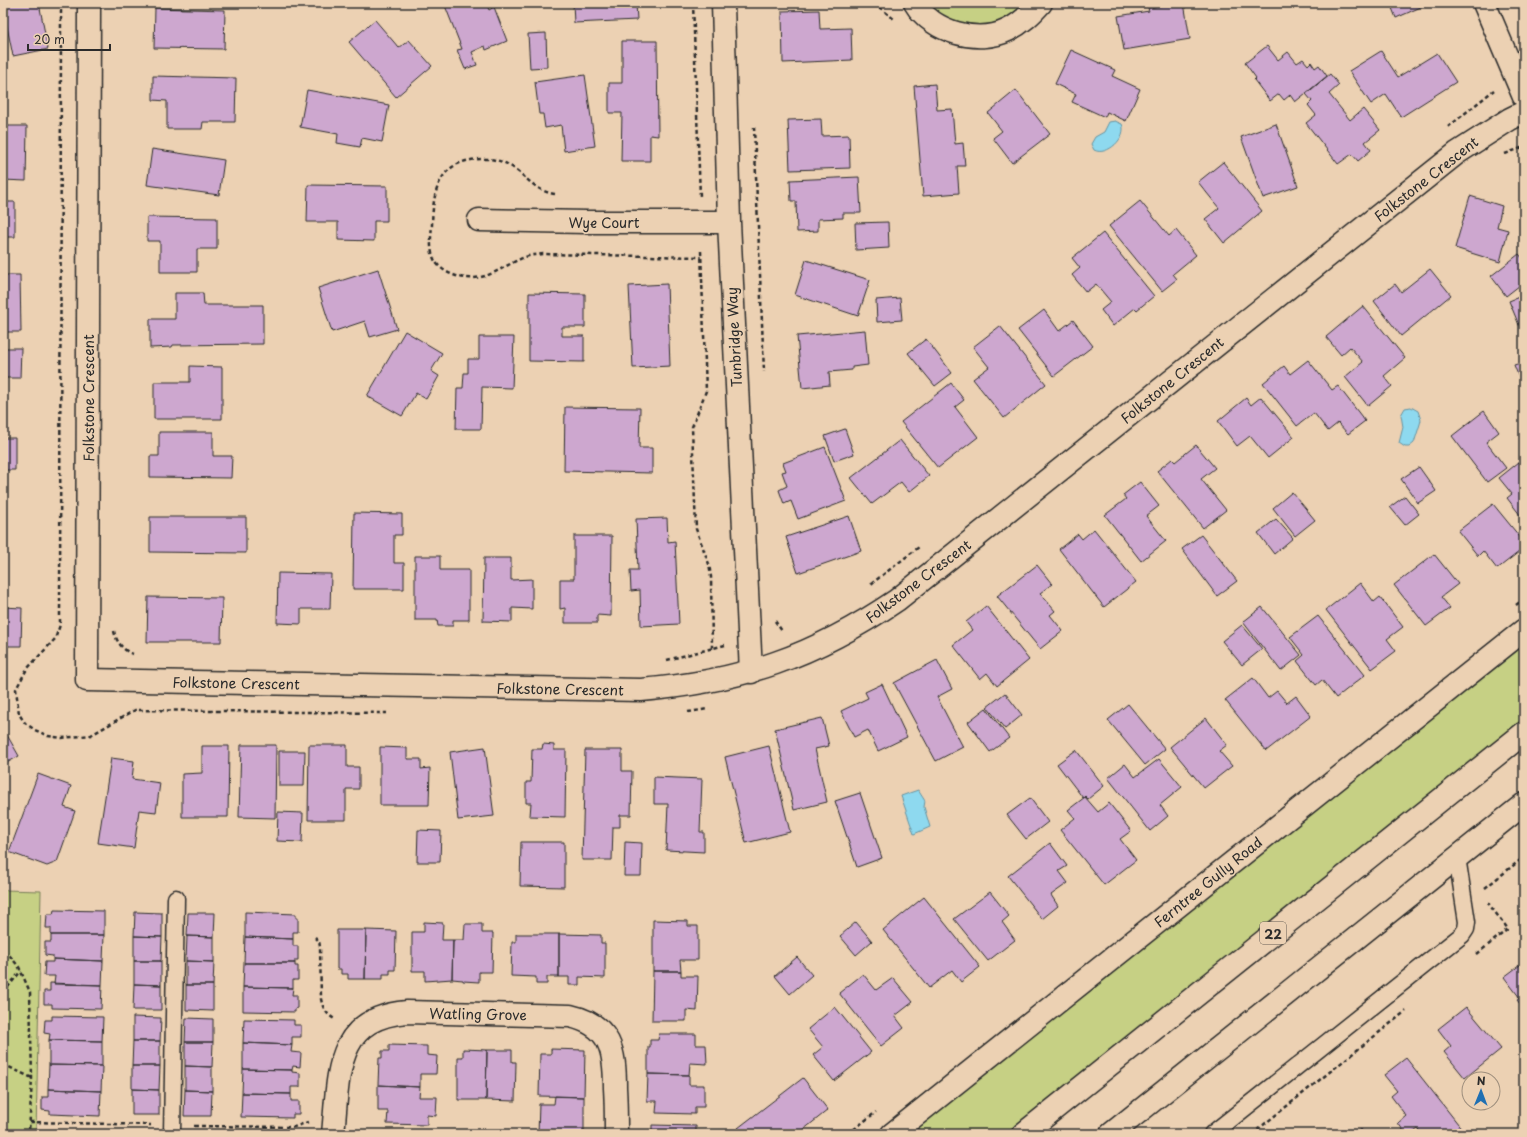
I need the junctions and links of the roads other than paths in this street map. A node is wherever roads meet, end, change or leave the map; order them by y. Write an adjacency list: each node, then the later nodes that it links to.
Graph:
1 (89, 3): 11 (street, Folkstone Crescent)
2 (723, 3): 9 (street, Tunbridge Way)
3 (915, 3): 4 (street)
4 (1041, 3)
5 (1484, 3): 6 (street)
6 (1524, 97)
7 (1524, 112): 11 (street, Folkstone Crescent)
8 (479, 220): 9 (street, Wye Court)
9 (729, 222): 11 (street, Tunbridge Way)
10 (1524, 630): 19 (street, Ferntree Gully Road)
11 (751, 672)
12 (1524, 733): 20 (street, 22)
13 (1524, 804): 14 (street)
14 (1457, 857): 21 (street); 22 (lane)
15 (176, 898): 16 (lane)
16 (172, 1134)
17 (333, 1134): 18 (street, Watling Grove)
18 (616, 1134)
19 (892, 1134)
20 (1023, 1134)
21 (1111, 1134)
22 (1212, 1134)

